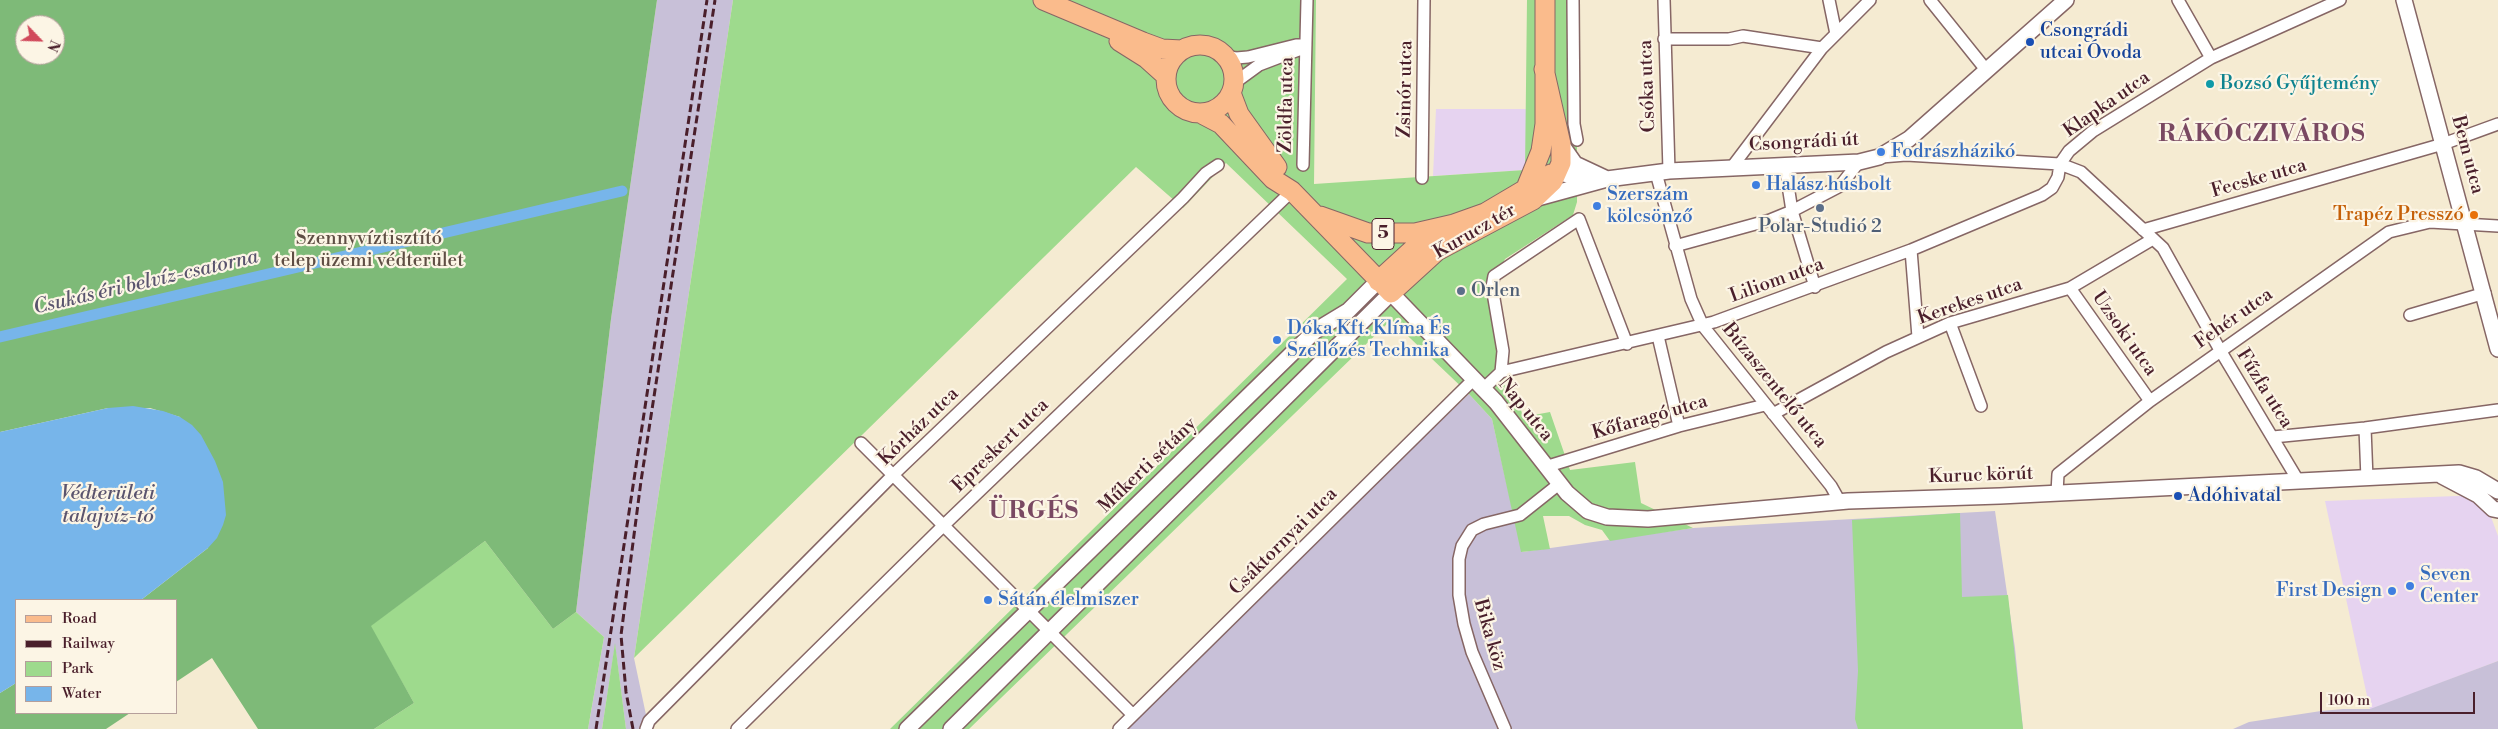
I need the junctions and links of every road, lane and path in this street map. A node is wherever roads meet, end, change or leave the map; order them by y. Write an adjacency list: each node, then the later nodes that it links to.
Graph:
1 (1043, 0): 14 (main road, 5)
2 (1307, 0): 17 (street, Zöldfa utca)
3 (1424, 0): 42 (street, Zsinór utca)
4 (1545, 0): 22 (main road)
5 (1573, 0): 30 (street)
6 (1664, 0): 16 (street, Csóka utca)
7 (1829, 0): 15 (street)
8 (1870, 0): 15 (street)
9 (1930, 0): 23 (street)
10 (2066, 0): 23 (street, Csongrádi út)
11 (2178, 0): 21 (street)
12 (2340, 0): 21 (street, Klapka utca)
13 (2404, 0): 31 (street, Bem utca)
14 (1082, 18): 19 (main road, 5); 24 (main road, 5)
15 (1836, 34): 18 (street)
16 (1664, 39): 18 (street); 41 (street, Csóka utca)
17 (1306, 45): 20 (street, Zöldfa utca); 25 (street, Zöldfa utca); 37 (street, Zöldfa utca)
18 (1822, 48): 39 (street)
19 (1182, 50): 20 (main road, 5); 24 (main road)
20 (1224, 56): 25 (main road, 5)
21 (2211, 58): 35 (street, Klapka utca)
22 (1544, 69): 27 (main road); 30 (main road)
23 (1987, 71): 29 (street, Csongrádi út)
24 (1166, 76): 26 (main road, 5)
25 (1232, 88): 26 (main road); 44 (main road, 5)
26 (1200, 113): 44 (main road, 5)
27 (1545, 124): 40 (main road); 45 (main road)
28 (2498, 124): 31 (street, Fecske utca)
29 (1909, 139): 32 (street, Csongrádi út); 33 (street)
30 (1569, 142): 40 (main road); 43 (street)
31 (2443, 144): 48 (street, Bem utca); 51 (street, Fecske utca)
32 (1879, 157): 33 (street, Klapka utca); 34 (street, Csongrádi út)
33 (1928, 157): 35 (street, Klapka utca)
34 (1859, 162): 38 (street, Csongrádi út); 46 (street)
35 (2060, 164): 51 (street, Fűzfa utca); 54 (street, Liliom utca)
36 (1218, 165): 80 (street, Kórház utca)
37 (1303, 165)
38 (1785, 166): 39 (street, Csongrádi út); 46 (street)
39 (1732, 167): 41 (street, Csongrádi út)
40 (1558, 172): 43 (street, Csongrádi út); 45 (main road, Kurucz tér / 5)
41 (1663, 172): 43 (street, Csongrádi út); 53 (street, Búzaszentelő utca)
42 (1422, 178)
43 (1607, 179): 45 (street, Csongrádi út)
44 (1292, 191): 47 (main road, 5); 89 (street, Epreskert utca)
45 (1530, 194): 49 (main road, Kurucz tér / 5); 55 (main road, Kurucz tér / 5)
46 (1792, 211): 53 (street); 56 (street)
47 (1314, 214): 49 (main road, 5); 55 (main road, 5)
48 (2464, 223): 50 (street, Fehér utca); 58 (street, Bem utca); 67 (street, Fehér utca)
49 (1454, 224): 55 (main road)
50 (2498, 226)
51 (2143, 230): 52 (street, Fűzfa utca)
52 (2153, 239): 57 (street, Kerekes utca); 67 (street, Fűzfa utca)
53 (1674, 246): 62 (street, Búzaszentelő utca)
54 (1911, 250): 56 (street, Liliom utca); 64 (street)
55 (1385, 287): 69 (street); 90 (street, Műkerti sétány); 91 (street)
56 (1815, 287): 62 (street, Liliom utca)
57 (2070, 288): 61 (street, Kerekes utca); 70 (street, Uzsoki utca)
58 (2485, 293): 59 (street, Bem utca); 60 (street)
59 (2494, 314): 66 (street, Bem utca)
60 (2410, 315)
61 (1950, 323): 64 (street, Kerekes utca); 72 (street)
62 (1703, 326): 63 (street, Liliom utca); 71 (street, Búzaszentelő utca)
63 (1658, 336): 65 (street, Liliom utca); 75 (street)
64 (1918, 337): 74 (street, Kerekes utca)
65 (1627, 344): 68 (street, Liliom utca); 68 (street)
66 (2498, 349)
67 (2220, 350): 70 (street, Fehér utca); 77 (street, Fűzfa utca)
68 (1501, 372): 69 (street)
69 (1478, 385): 79 (street, Nap utca); 92 (street, Csáktornyai utca)
70 (2150, 400): 86 (street, Fehér utca)
71 (1765, 405): 74 (street, Búzaszentelő utca); 75 (street, Kőfaragó utca)
72 (1981, 406)
73 (2498, 410): 76 (street)
74 (1773, 414): 87 (street, Búzaszentelő utca)
75 (1679, 426): 79 (street, Kőfaragó utca)
76 (2365, 428): 77 (street); 82 (street)
77 (2273, 437): 83 (street, Fűzfa utca)
78 (861, 443): 80 (street)
79 (1545, 467): 84 (street, Kuruc körút)
80 (893, 475): 89 (street); 93 (street, Kórház utca)
81 (2439, 475): 82 (street, Kuruc körút); 85 (street, Kuruc körút); 88 (street)
82 (2367, 479): 83 (street, Kuruc körút)
83 (2299, 482): 86 (street, Kuruc körút)
84 (1559, 484): 87 (street, Kuruc körút); 98 (street, Bika köz)
85 (2498, 491)
86 (2057, 493): 87 (street, Kuruc körút)
87 (1840, 502)
88 (2498, 510)
89 (944, 526): 90 (street); 94 (street, Epreskert utca)
90 (1028, 610): 91 (street); 95 (street, Műkerti sétány)
91 (1050, 632): 92 (street); 96 (street)
92 (1133, 715): 97 (street, Csáktornyai utca)
93 (648, 725)
94 (737, 729)
95 (907, 729)
96 (951, 729)
97 (1118, 729)
98 (1506, 729)

